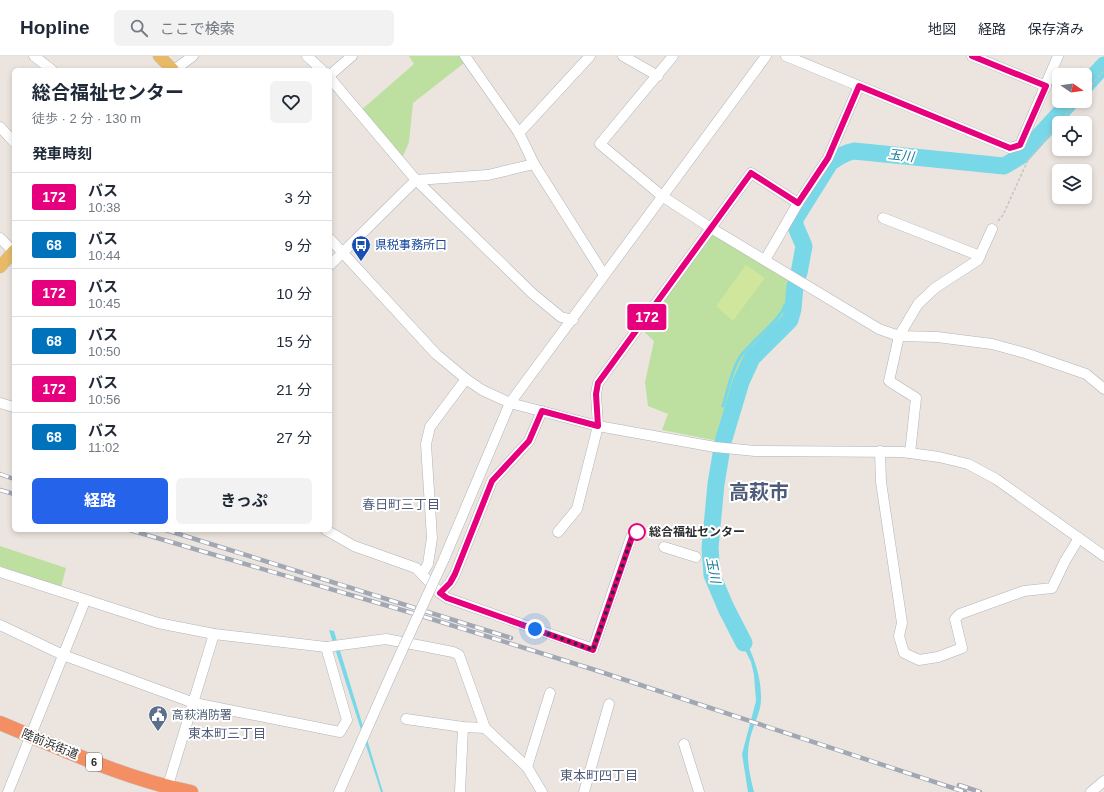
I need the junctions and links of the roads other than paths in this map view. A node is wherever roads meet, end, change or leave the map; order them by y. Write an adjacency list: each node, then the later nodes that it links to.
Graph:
1 (34, 56): 14 (street)
2 (159, 56): 15 (main road)
3 (193, 56): 16 (street)
4 (307, 56): 17 (street)
5 (352, 56): 18 (street)
6 (465, 56): 24 (street)
7 (590, 56): 24 (street)
8 (623, 56): 19 (street)
9 (673, 56): 19 (street)
10 (766, 56): 28 (street)
11 (786, 56): 21 (street)
12 (972, 56): 22 (street)
13 (1058, 56): 22 (street)
14 (49, 68)
15 (172, 68)
16 (177, 68)
17 (320, 68)
18 (332, 73)
19 (658, 76): 28 (street)
20 (332, 80): 27 (street)
21 (859, 86): 22 (street); 29 (street)
22 (1046, 86)
23 (0, 127): 25 (street)
24 (519, 132): 26 (street)
25 (12, 140)
26 (534, 164): 27 (street); 42 (street)
27 (416, 180): 36 (street); 43 (street)
28 (662, 196): 31 (street); 42 (street)
29 (798, 203): 31 (street); 39 (street)
30 (883, 218): 38 (street)
31 (711, 228): 39 (street); 51 (street)
32 (992, 229): 38 (street)
33 (0, 238): 35 (street)
34 (332, 241): 36 (street)
35 (12, 250)
36 (342, 252): 40 (street); 45 (street)
37 (12, 254): 41 (main road)
38 (980, 256): 44 (street)
39 (765, 260): 44 (street)
40 (332, 263)
41 (0, 267)
42 (604, 275): 43 (street)
43 (573, 320): 48 (street)
44 (899, 336): 46 (street); 53 (street)
45 (466, 379): 48 (street); 62 (street)
46 (1104, 389)
47 (0, 403): 49 (street)
48 (510, 403): 50 (street); 83 (street, bridge)
49 (12, 407)
50 (542, 411): 51 (street); 63 (street)
51 (598, 426): 52 (street); 55 (street)
52 (880, 451): 53 (street); 57 (street)
53 (910, 453): 57 (street)
54 (330, 532): 62 (street)
55 (558, 532)
56 (637, 532): 63 (street)
57 (1079, 538): 59 (street)
58 (664, 547): 60 (street)
59 (1104, 556)
60 (696, 557)
61 (0, 572): 64 (street)
62 (422, 574): 63 (street)
63 (440, 593)
64 (85, 601): 66 (street); 68 (street)
65 (0, 625): 68 (street)
66 (214, 634): 67 (street); 70 (street)
67 (326, 646): 70 (street); 75 (street)
68 (62, 655): 70 (street); 76 (street)
69 (550, 693): 78 (street)
70 (194, 703): 80 (street)
71 (609, 704): 86 (street)
72 (406, 719): 74 (street)
73 (0, 723): 76 (highway, 陸前浜街道 / 6)
74 (462, 727): 75 (street); 84 (street)
75 (485, 728): 78 (street)
76 (30, 736): 80 (highway, 陸前浜街道 / 6); 81 (street)
77 (684, 744): 87 (street)
78 (527, 767): 85 (street)
79 (1104, 781): 88 (street)
80 (166, 790): 82 (highway, 陸前浜街道 / 6)
81 (8, 792)
82 (192, 792)
83 (338, 792)
84 (460, 792)
85 (542, 792)
86 (584, 792)
87 (699, 792)
88 (1091, 792)

